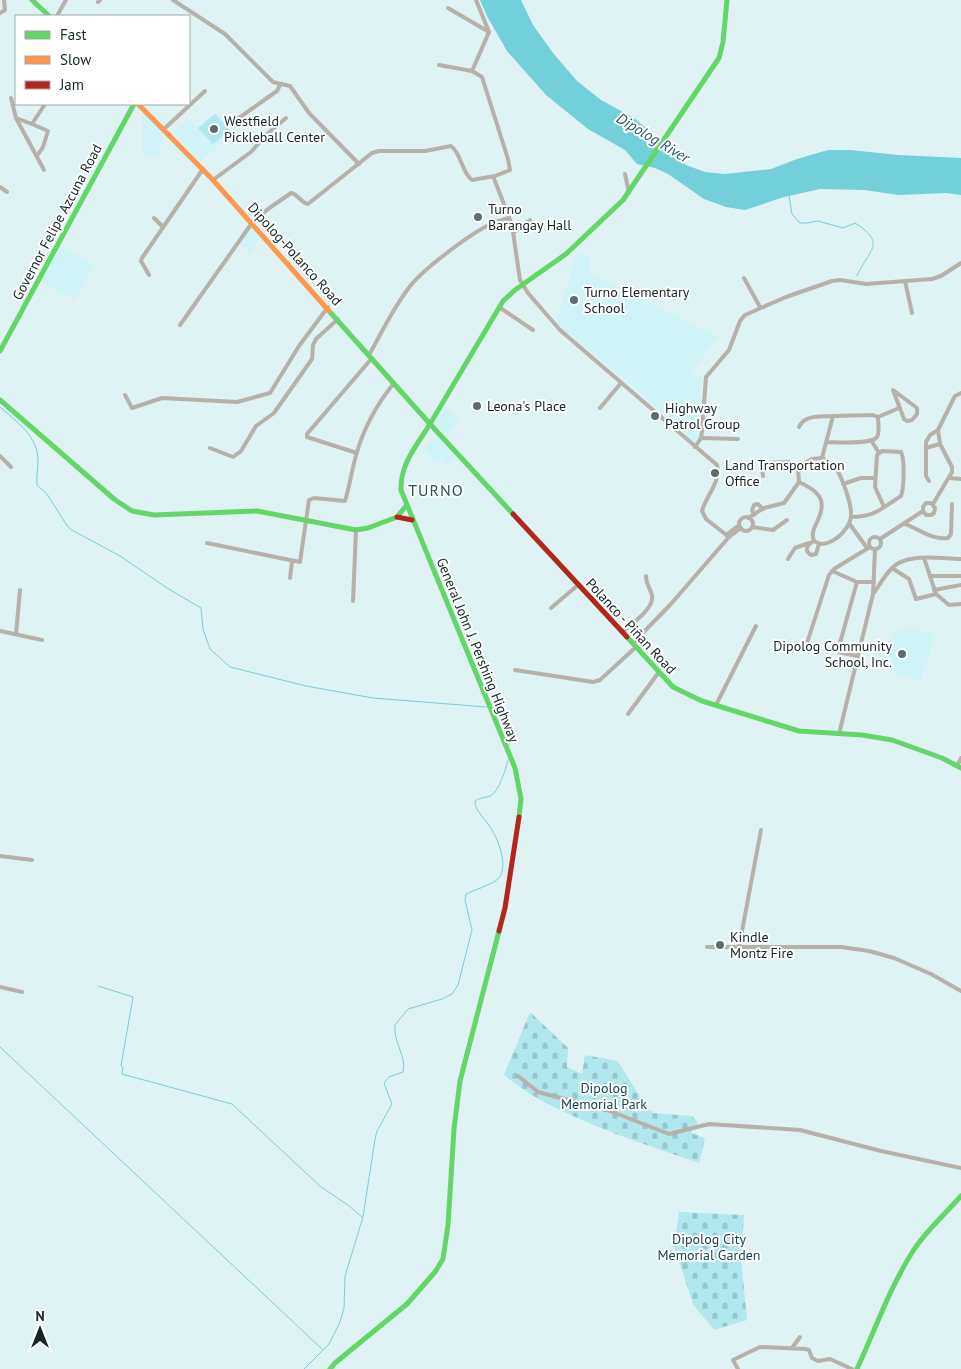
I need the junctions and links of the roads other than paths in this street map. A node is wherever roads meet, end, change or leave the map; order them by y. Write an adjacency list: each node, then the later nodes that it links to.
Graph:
1 (4, 0): 8 (street)
2 (32, 0): 9 (main road)
3 (66, 0): 10 (street)
4 (173, 0): 14 (street)
5 (476, 0): 11 (street)
6 (727, 0): 36 (main road, General John J. Pershing Highway)
7 (448, 8): 11 (street)
8 (0, 13)
9 (48, 15)
10 (58, 15)
11 (489, 32): 13 (street)
12 (439, 65): 13 (street)
13 (472, 72): 32 (street)
14 (280, 85): 24 (street); 28 (street)
15 (205, 91): 21 (street)
16 (12, 98): 22 (street)
17 (43, 105): 25 (street)
18 (133, 105): 55 (main road, Governor Felipe Azcuna Road)
19 (139, 105): 26 (main road, Dipolog-Polanco Road)
20 (190, 105): 26 (street)
21 (190, 105)
22 (16, 118): 25 (street); 27 (street)
23 (286, 118): 33 (street)
24 (236, 120)
25 (32, 124): 27 (street)
26 (164, 129): 29 (main road, Dipolog-Polanco Road)
27 (37, 156): 30 (street)
28 (359, 164): 32 (street); 40 (street)
29 (203, 168): 33 (main road, Dipolog-Polanco Road); 41 (street)
30 (44, 170)
31 (625, 174): 36 (street)
32 (493, 176): 38 (street)
33 (213, 180): 40 (main road, Dipolog-Polanco Road)
34 (0, 187): 35 (street)
35 (7, 192)
36 (629, 193): 47 (main road, General John J. Pershing Highway)
37 (154, 218): 41 (street)
38 (509, 218): 42 (street); 56 (street)
39 (530, 220): 42 (street)
40 (252, 223): 48 (main road, Dipolog-Polanco Road); 53 (street)
41 (163, 227): 44 (street)
42 (514, 232): 47 (street)
43 (961, 263): 46 (street)
44 (149, 275)
45 (744, 278): 50 (street)
46 (905, 281): 50 (street); 51 (street)
47 (522, 285): 49 (main road, General John J. Pershing Highway); 58 (street)
48 (328, 307): 52 (main road, Dipolog-Polanco Road); 60 (street)
49 (499, 308): 54 (street); 66 (main road, General John J. Pershing Highway)
50 (760, 308): 69 (street)
51 (912, 313)
52 (338, 319): 56 (main road, Dipolog-Polanco Road); 75 (street)
53 (180, 325)
54 (533, 330)
55 (0, 350)
56 (370, 356): 57 (main road, Dipolog-Polanco Road); 77 (street)
57 (394, 383): 66 (main road, Dipolog-Polanco Road); 77 (street)
58 (622, 383): 62 (street); 74 (street)
59 (961, 393): 68 (street)
60 (125, 396)
61 (0, 400): 100 (main road)
62 (600, 408)
63 (899, 408): 63 (street); 65 (street)
64 (833, 416): 65 (street); 67 (street); 72 (street)
65 (878, 417): 71 (street)
66 (430, 424): 92 (main road, General John J. Pershing Highway); 126 (main road, Polanco - Piñan Road)
67 (799, 427)
68 (938, 430): 73 (street); 76 (street)
69 (701, 438): 70 (street); 74 (street)
70 (738, 439)
71 (871, 440): 72 (street); 78 (street)
72 (826, 442): 80 (street)
73 (940, 444): 76 (street); 85 (street)
74 (696, 447): 108 (street)
75 (210, 448)
76 (926, 448): 87 (street)
77 (357, 453): 100 (street)
78 (879, 453): 84 (street); 93 (street)
79 (0, 456): 81 (street)
80 (822, 458): 82 (street); 89 (street)
81 (11, 467)
82 (798, 469): 83 (street); 88 (street)
83 (763, 476)
84 (875, 478): 89 (street); 93 (street)
85 (950, 478): 86 (street); 90 (street)
86 (961, 479)
87 (929, 481)
88 (799, 482): 94 (street); 110 (street)
89 (843, 484): 98 (street)
90 (933, 504): 95 (street); 95 (street)
91 (952, 504): 104 (street)
92 (406, 506): 97 (main road); 101 (main road, General John J. Pershing Highway)
93 (884, 507): 98 (street)
94 (763, 509): 96 (street); 96 (street)
95 (923, 510): 104 (street)
96 (754, 514): 99 (street)
97 (397, 517): 101 (main road); 107 (main road)
98 (852, 517): 103 (street)
99 (748, 518): 105 (street); 106 (street)
100 (306, 520): 107 (main road); 117 (street)
101 (412, 520): 162 (main road, General John J. Pershing Highway)
102 (787, 520): 106 (street)
103 (849, 523): 110 (street); 113 (street)
104 (905, 524): 109 (street)
105 (740, 527): 106 (street); 108 (street)
106 (752, 527)
107 (356, 530): 131 (street)
108 (728, 536): 140 (street)
109 (880, 539): 113 (street); 113 (street)
110 (816, 542): 112 (street); 112 (street)
111 (207, 543): 117 (street)
112 (809, 543): 114 (street)
113 (871, 548): 119 (street); 125 (street)
114 (788, 558)
115 (924, 558): 116 (street); 118 (street); 121 (street)
116 (961, 559)
117 (292, 562): 123 (street)
118 (892, 568): 129 (street); 130 (street)
119 (832, 571): 124 (street); 139 (street)
120 (646, 576): 136 (street)
121 (930, 576): 122 (street); 129 (street)
122 (961, 576)
123 (290, 578)
124 (857, 582): 125 (street); 141 (street)
125 (874, 582): 130 (street)
126 (578, 585): 133 (street); 136 (main road, Polanco - Piñan Road)
127 (961, 585): 129 (street)
128 (20, 590): 137 (street)
129 (935, 592): 132 (street)
130 (873, 594): 141 (street)
131 (353, 601)
132 (961, 604)
133 (552, 608)
134 (756, 626): 144 (street)
135 (0, 630): 137 (street)
136 (622, 632): 140 (main road, Polanco - Piñan Road)
137 (16, 634): 138 (street)
138 (42, 640)
139 (807, 642)
140 (634, 645): 142 (street); 143 (main road, Polanco - Piñan Road)
141 (857, 656): 146 (street)
142 (515, 670)
143 (659, 672): 144 (main road, Polanco - Piñan Road); 145 (street)
144 (716, 705): 146 (main road, Polanco - Piñan Road)
145 (628, 714)
146 (839, 734): 148 (main road, Polanco - Piñan Road)
147 (961, 758): 148 (street)
148 (959, 767)
149 (760, 830): 153 (street)
150 (0, 856): 151 (street)
151 (32, 860)
152 (707, 947): 153 (street)
153 (739, 947): 155 (street)
154 (0, 987): 156 (street)
155 (961, 991)
156 (22, 992)
157 (518, 1076): 158 (street)
158 (961, 1168)
159 (961, 1196): 167 (main road)
160 (800, 1337): 161 (street)
161 (792, 1348): 165 (street); 166 (street)
162 (335, 1363): 163 (main road, General John J. Pershing Highway); 164 (street)
163 (330, 1369)
164 (339, 1369)
165 (738, 1369)
166 (852, 1369)
167 (857, 1369)

